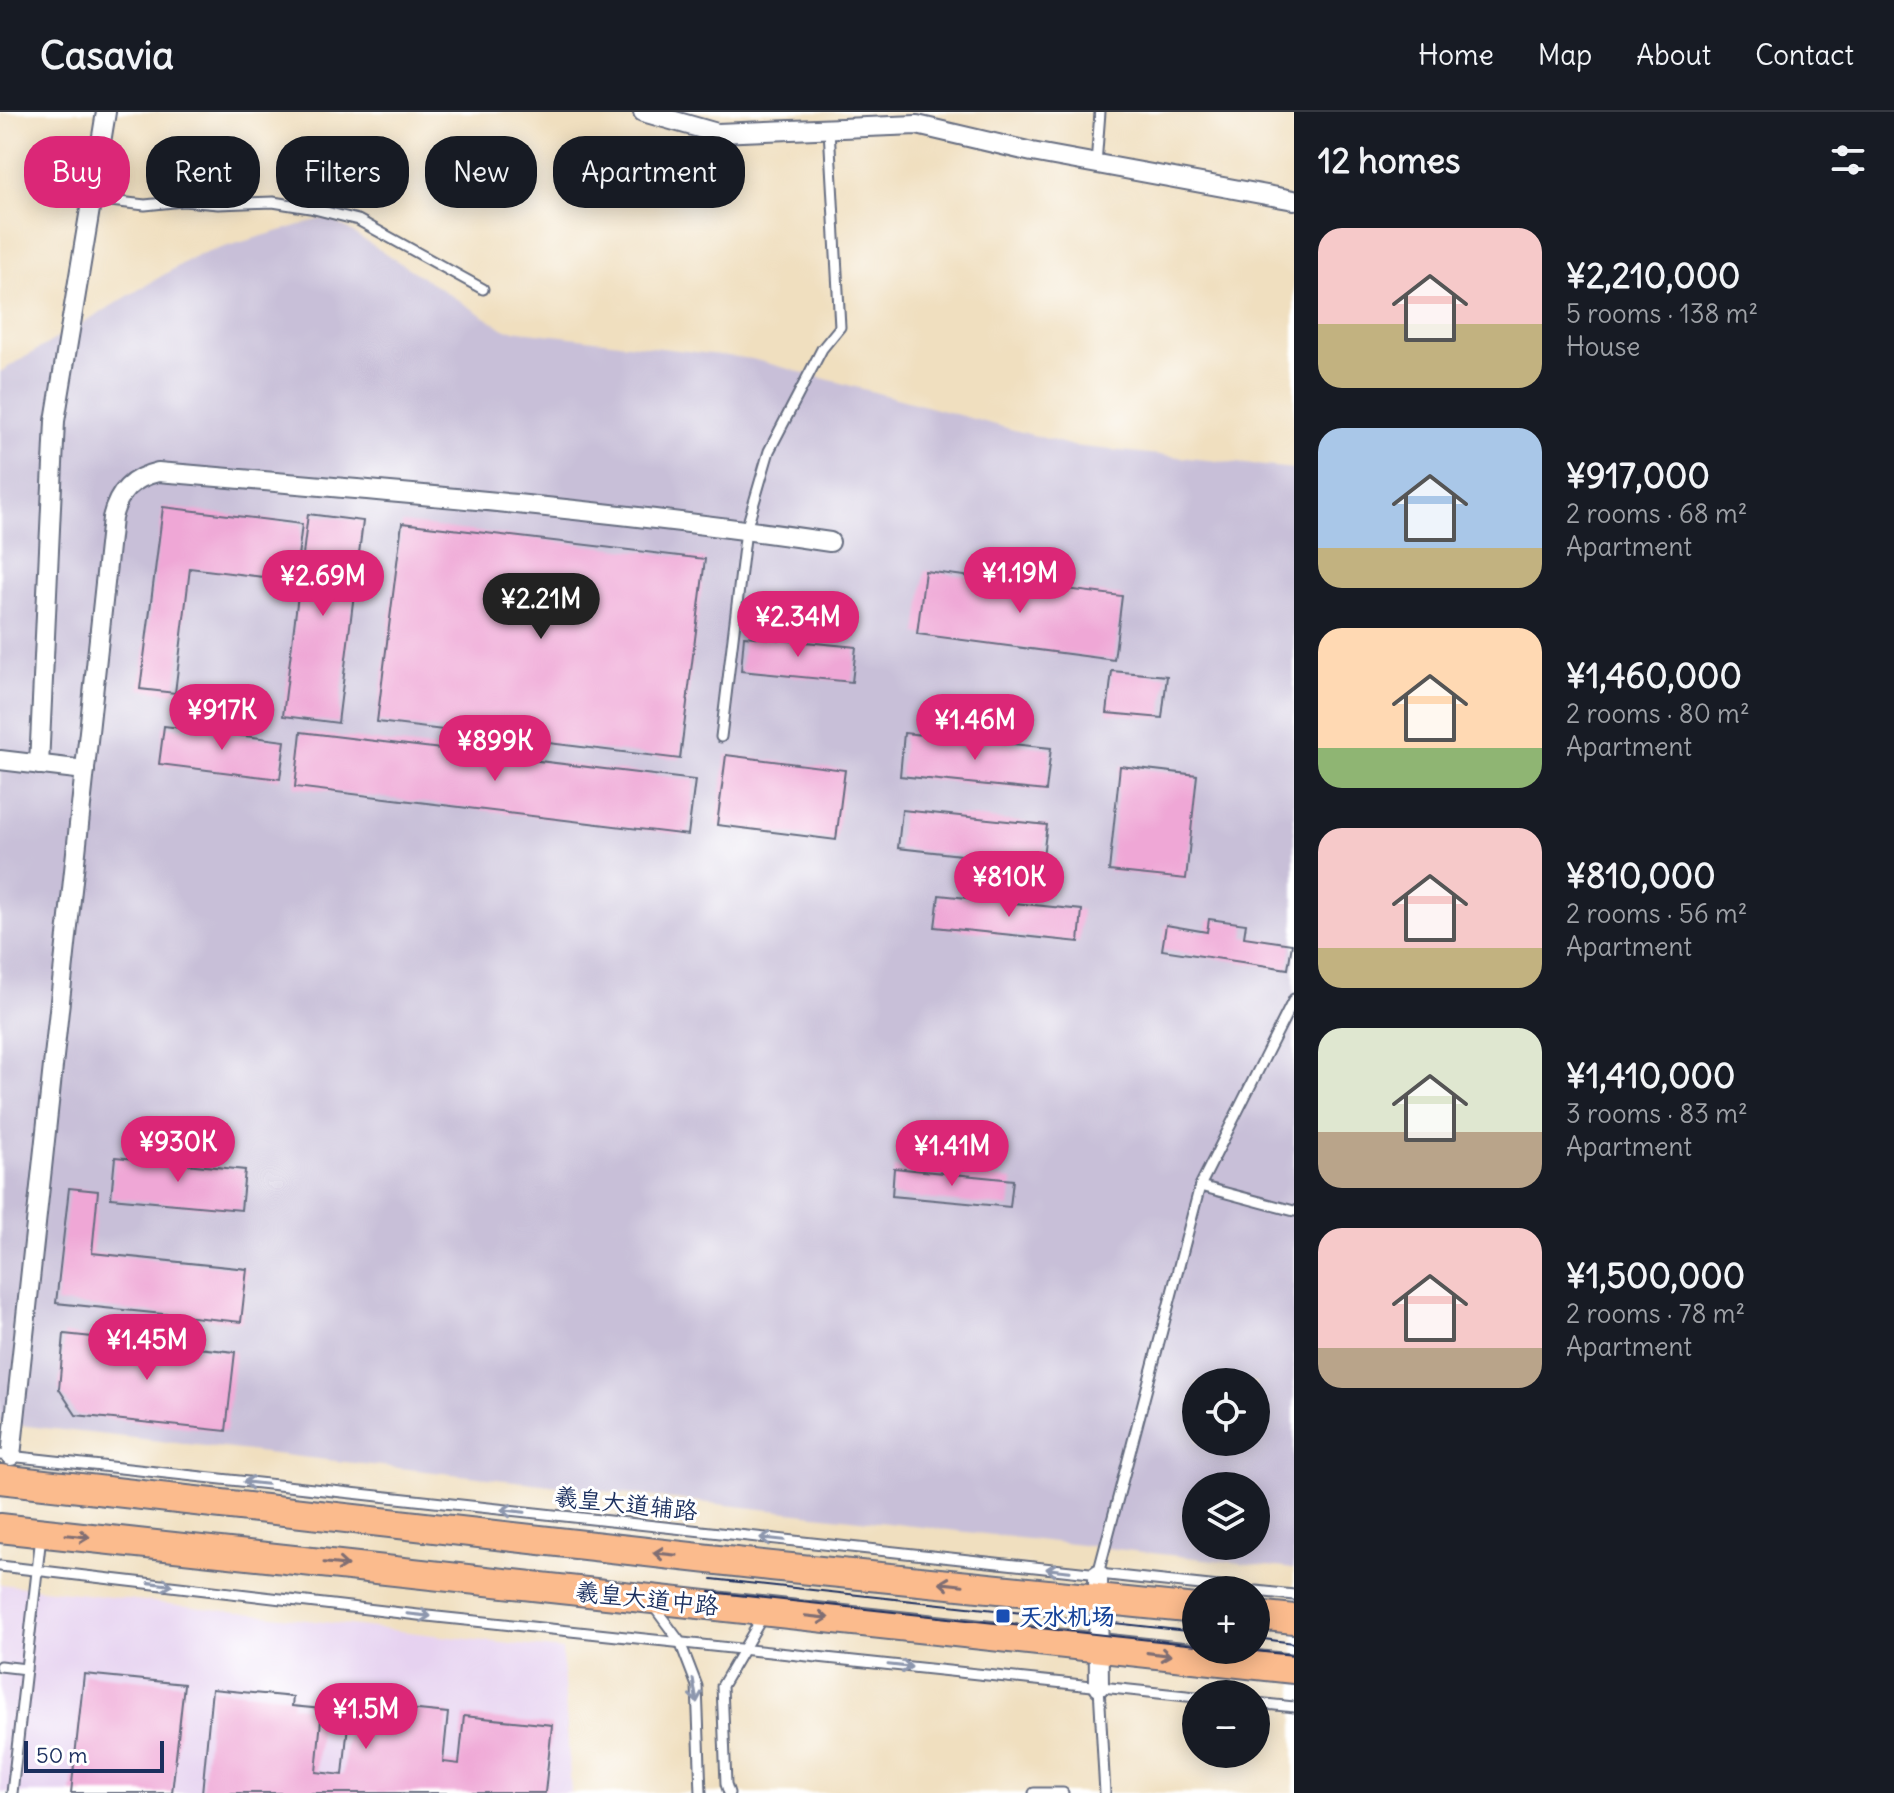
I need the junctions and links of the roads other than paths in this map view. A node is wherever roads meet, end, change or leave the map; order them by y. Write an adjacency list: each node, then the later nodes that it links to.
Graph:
1 (106, 112): 5 (street)
2 (643, 112): 4 (street)
3 (1100, 112): 6 (lane)
4 (829, 120): 6 (street); 11 (lane)
5 (102, 136)
6 (1096, 164): 7 (street)
7 (1294, 200)
8 (130, 203): 10 (lane)
9 (91, 208): 15 (street)
10 (483, 289)
11 (746, 530): 12 (street); 13 (lane); 16 (street)
12 (830, 542)
13 (721, 737)
14 (0, 760): 15 (street)
15 (39, 765): 16 (street)
16 (85, 770): 20 (street)
17 (1294, 999): 18 (lane)
18 (1200, 1186): 19 (lane); 25 (lane)
19 (1294, 1211)
20 (4, 1464): 25 (main road, 羲皇大道中路, one-way to 20)
21 (0, 1528): 22 (main road, 羲皇大道中路)
22 (41, 1532): 24 (lane); 29 (main road, 羲皇大道中路, one-way to 29)
23 (0, 1566): 24 (lane)
24 (37, 1570): 34 (lane, one-way to 34); 38 (lane)
25 (1097, 1586): 26 (lane); 30 (main road, 羲皇大道中路); 35 (street)
26 (1182, 1588)
27 (1270, 1592): 28 (lane)
28 (1294, 1595)
29 (647, 1598): 31 (main road, 羲皇大道中路); 34 (lane)
30 (1182, 1606)
31 (766, 1611): 35 (main road, 羲皇大道中路, one-way to 35); 36 (lane)
32 (1270, 1616): 33 (main road)
33 (1294, 1619)
34 (680, 1642): 36 (lane); 45 (lane, one-way to 45)
35 (1099, 1647): 39 (main road, 羲皇大道中路, one-way to 39); 40 (street)
36 (742, 1649): 40 (lane, one-way to 40); 46 (lane)
37 (0, 1666): 38 (lane)
38 (26, 1669): 44 (lane)
39 (1294, 1669)
40 (1099, 1687): 41 (lane); 49 (lane)
41 (1182, 1696)
42 (1270, 1704): 43 (lane)
43 (1294, 1707)
44 (12, 1793)
45 (701, 1793)
46 (729, 1793)
47 (1034, 1793): 48 (lane)
48 (1063, 1793)
49 (1105, 1793)

